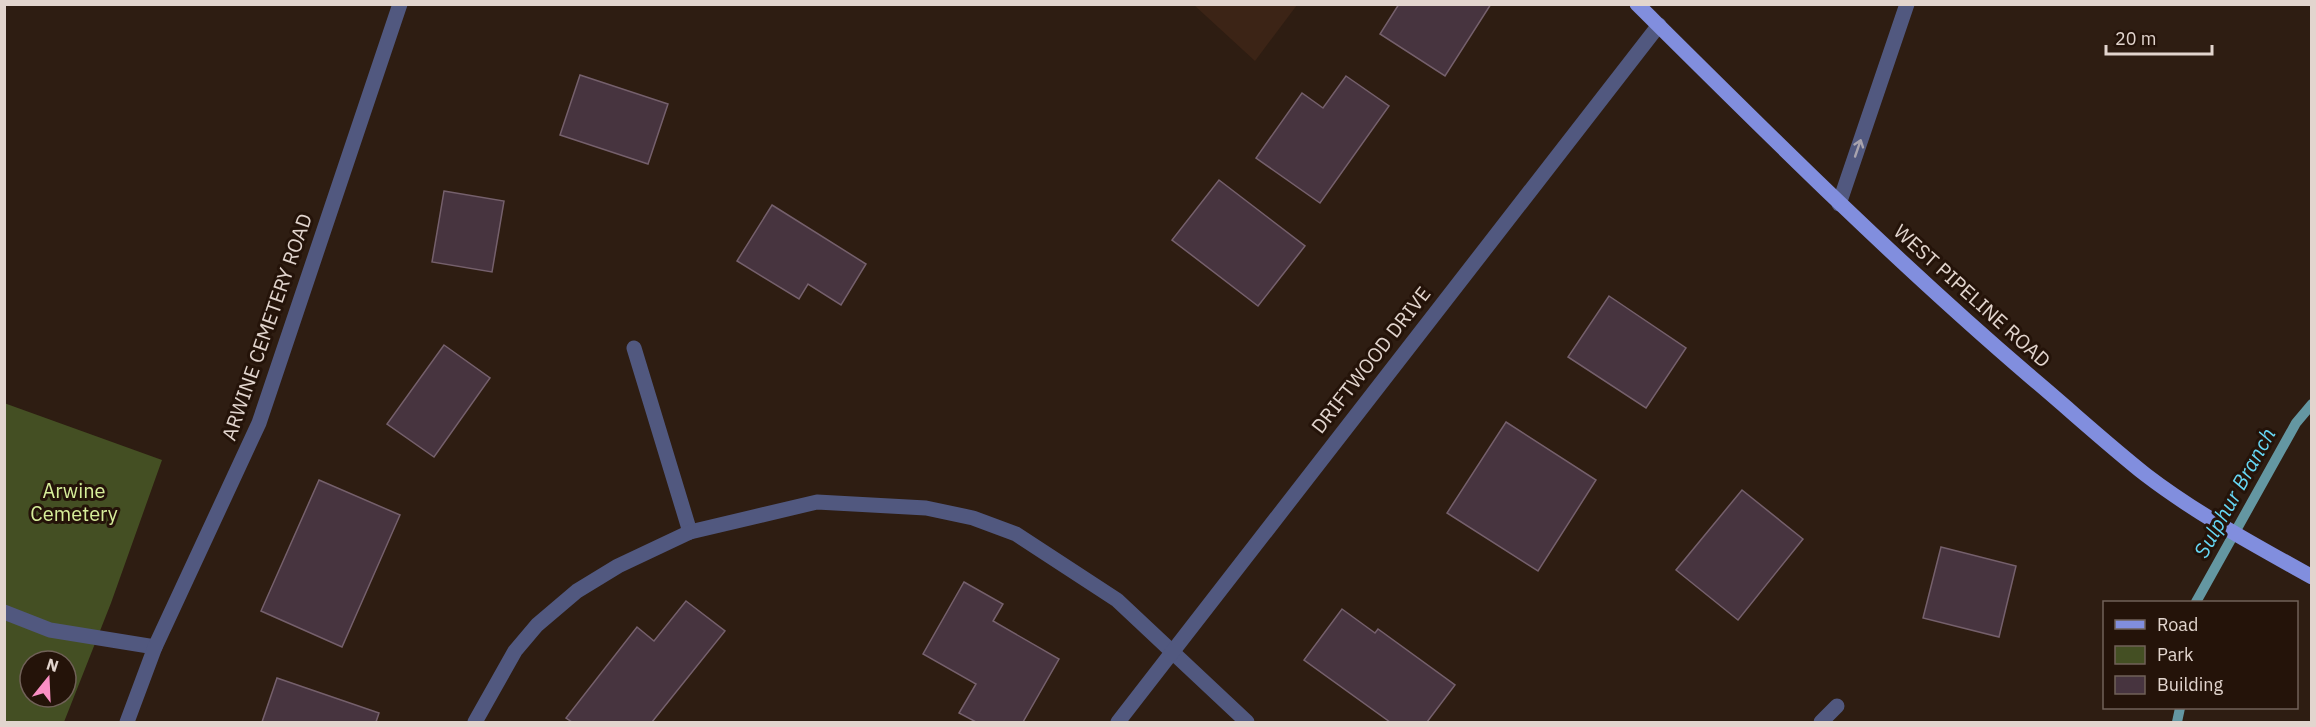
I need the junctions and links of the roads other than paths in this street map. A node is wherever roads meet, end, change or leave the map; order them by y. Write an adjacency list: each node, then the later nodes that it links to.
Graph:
1 (400, 4): 10 (street, ARWINE CEMETERY ROAD)
2 (1637, 4): 4 (main road, WEST PIPELINE ROAD)
3 (1907, 4): 5 (street, one-way to 3)
4 (1659, 25): 5 (main road, WEST PIPELINE ROAD); 11 (street, DRIFTWOOD DRIVE)
5 (1839, 204): 8 (main road, WEST PIPELINE ROAD)
6 (634, 348): 7 (street)
7 (690, 532): 11 (street); 14 (street)
8 (2312, 577)
9 (4, 612): 10 (street)
10 (155, 647): 13 (street, ARWINE CEMETERY ROAD)
11 (1171, 651): 15 (street, DRIFTWOOD DRIVE); 16 (street)
12 (1837, 706): 17 (street)
13 (127, 723)
14 (475, 723)
15 (1118, 723)
16 (1247, 723)
17 (1821, 723)

